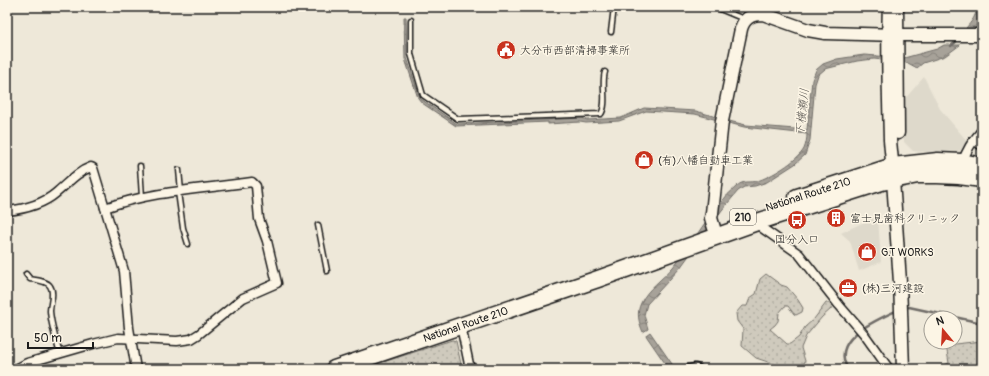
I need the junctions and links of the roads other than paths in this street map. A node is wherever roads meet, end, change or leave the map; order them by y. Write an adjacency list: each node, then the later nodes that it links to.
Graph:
1 (614, 7): 7 (lane)
2 (715, 7): 5 (lane)
3 (889, 7): 8 (street)
4 (897, 7): 8 (street)
5 (746, 19): 8 (street); 26 (street)
6 (411, 20): 10 (lane)
7 (611, 32)
8 (893, 35): 9 (street); 18 (street)
9 (981, 35)
10 (605, 72)
11 (982, 130): 12 (street)
12 (974, 140): 13 (street); 14 (street)
13 (982, 146)
14 (964, 162): 16 (highway, National Route 210 / 210); 18 (highway, National Route 210 / 210)
15 (140, 166): 21 (lane)
16 (982, 166)
17 (179, 170): 20 (lane)
18 (893, 173): 19 (highway, National Route 210 / 210); 24 (highway, National Route 210 / 210); 26 (highway, National Route 210 / 210); 41 (street)
19 (982, 179)
20 (180, 192): 21 (street); 27 (lane); 32 (street)
21 (142, 197): 22 (street)
22 (105, 208): 23 (street); 32 (street)
23 (7, 211)
24 (757, 222): 30 (highway, National Route 210 / 210); 40 (street)
25 (318, 225): 28 (lane)
26 (714, 228): 30 (highway, National Route 210 / 210)
27 (188, 244)
28 (327, 271)
29 (26, 274): 33 (lane)
30 (598, 279): 31 (highway, National Route 210 / 210)
31 (461, 326): 36 (highway, National Route 210 / 210); 37 (street)
32 (131, 339): 33 (street); 35 (street)
33 (60, 354): 34 (street)
34 (16, 369)
35 (136, 369)
36 (334, 369)
37 (470, 369)
38 (690, 369): 39 (street)
39 (698, 369)
40 (889, 369)
41 (903, 369)

